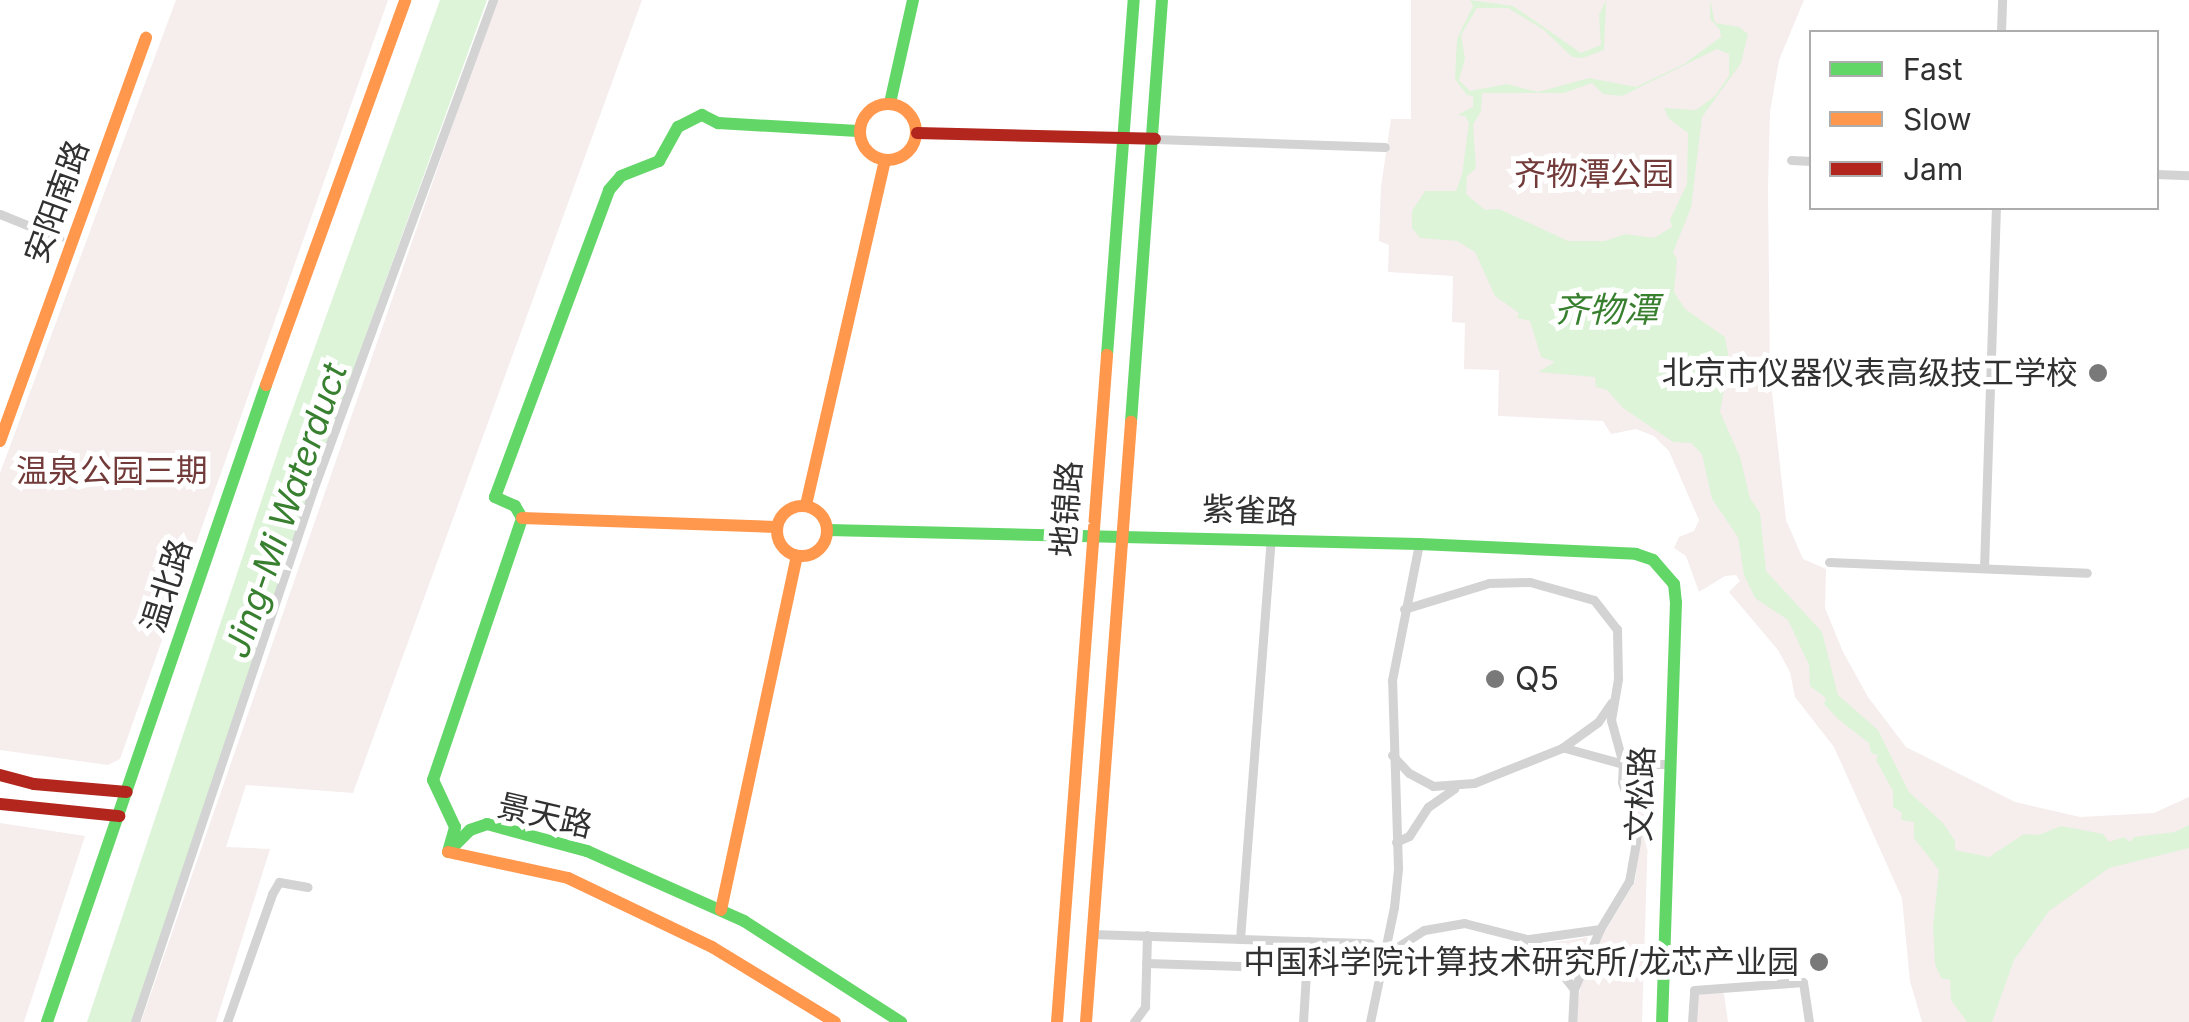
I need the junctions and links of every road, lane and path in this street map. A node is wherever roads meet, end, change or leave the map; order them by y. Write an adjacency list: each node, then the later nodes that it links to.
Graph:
1 (404, 0): 45 (street, 温北路)
2 (493, 0): 64 (street)
3 (913, 0): 9 (street)
4 (1134, 0): 12 (street, 地锦路)
5 (1162, 0): 13 (street, 地锦路)
6 (2002, 0): 7 (street)
7 (2001, 30)
8 (146, 38): 23 (street, 安阳南路)
9 (890, 103): 10 (street); 11 (street)
10 (858, 130): 16 (street); 25 (street)
11 (917, 133): 12 (street); 16 (street)
12 (1124, 138): 13 (street); 28 (street, 地锦路)
13 (1155, 139): 14 (street); 29 (street, 地锦路)
14 (1385, 147)
15 (1791, 160): 17 (street)
16 (886, 161): 24 (street)
17 (1809, 161)
18 (2159, 174): 19 (street)
19 (2189, 175)
20 (1996, 210): 34 (street)
21 (0, 214): 22 (street)
22 (59, 238)
23 (0, 442)
24 (806, 506): 26 (street); 27 (street)
25 (522, 518): 26 (street); 49 (street)
26 (777, 527): 32 (street)
27 (828, 530): 28 (street, 紫雀路); 32 (street)
28 (1093, 534): 29 (street, 紫雀路); 68 (street, 地锦路)
29 (1121, 535): 30 (street, 紫雀路); 53 (street, 地锦路)
30 (1271, 540): 31 (street, 紫雀路); 55 (street)
31 (1419, 544): 35 (street, 紫雀路); 37 (street)
32 (796, 556): 51 (street)
33 (1829, 562): 34 (street)
34 (1984, 568): 36 (street)
35 (1665, 570): 42 (street, 文松路)
36 (2086, 572)
37 (1404, 609): 38 (street); 40 (street)
38 (1614, 699): 39 (street); 41 (street)
39 (1562, 748): 41 (street); 44 (street)
40 (1392, 756): 44 (street); 48 (street)
41 (1623, 764): 42 (street); 52 (street)
42 (1669, 764): 74 (street, 文松路)
43 (0, 775): 45 (street)
44 (1460, 786): 48 (street)
45 (127, 792): 47 (street, 温北路)
46 (0, 804): 47 (street)
47 (119, 816): 63 (street, 温北路)
48 (1396, 842): 59 (street)
49 (448, 852): 51 (street, 景天路); 66 (street, 景天路)
50 (308, 887): 65 (street)
51 (721, 910): 67 (street, 景天路)
52 (1600, 929): 56 (street); 62 (street)
53 (1092, 934): 54 (street); 69 (street, 地锦路)
54 (1148, 936): 55 (street); 60 (street)
55 (1240, 939): 57 (street)
56 (1527, 939): 59 (street); 62 (street)
57 (1308, 941): 58 (street); 61 (street)
58 (1370, 943)
59 (1384, 955): 72 (street)
60 (1146, 963): 61 (street); 70 (street)
61 (1306, 968): 71 (street)
62 (1574, 989): 73 (street)
63 (47, 1022)
64 (135, 1022)
65 (227, 1022)
66 (835, 1022)
67 (901, 1022)
68 (1057, 1022)
69 (1086, 1022)
70 (1134, 1022)
71 (1304, 1022)
72 (1370, 1022)
73 (1572, 1022)
74 (1662, 1022)
75 (1692, 1022): 76 (street)
76 (1809, 1022)

